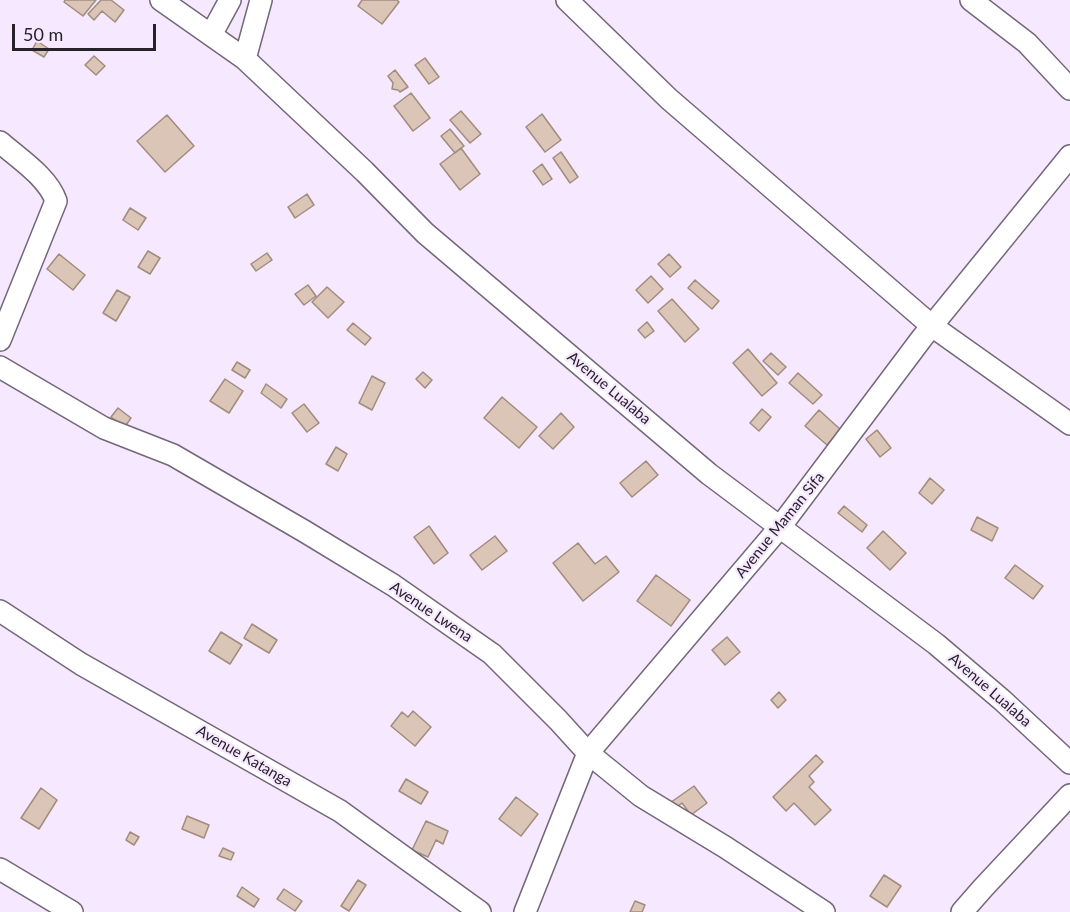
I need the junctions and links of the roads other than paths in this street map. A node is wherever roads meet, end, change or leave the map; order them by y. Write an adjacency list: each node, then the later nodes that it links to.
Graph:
1 (161, 0): 6 (street, Avenue Lualaba)
2 (230, 0): 6 (street)
3 (261, 0): 7 (street)
4 (567, 0): 11 (street)
5 (971, 0): 8 (street)
6 (211, 35): 7 (street, Avenue Lualaba)
7 (245, 59): 15 (street, Avenue Lualaba)
8 (1070, 89)
9 (0, 142): 12 (street)
10 (1070, 156): 11 (street, Avenue Maman Sifa)
11 (932, 326): 14 (street); 15 (street, Avenue Maman Sifa)
12 (0, 340)
13 (0, 367): 17 (street, Avenue Lwena)
14 (1070, 424)
15 (780, 527): 17 (street, Avenue Maman Sifa); 18 (street, Avenue Lualaba)
16 (0, 611): 22 (street, Avenue Katanga)
17 (588, 753): 23 (street, Avenue Maman Sifa); 24 (street, Avenue Lwena)
18 (1070, 763)
19 (1070, 795): 25 (street)
20 (0, 869): 21 (street)
21 (72, 912)
22 (480, 912)
23 (525, 912)
24 (824, 912)
25 (963, 912)

